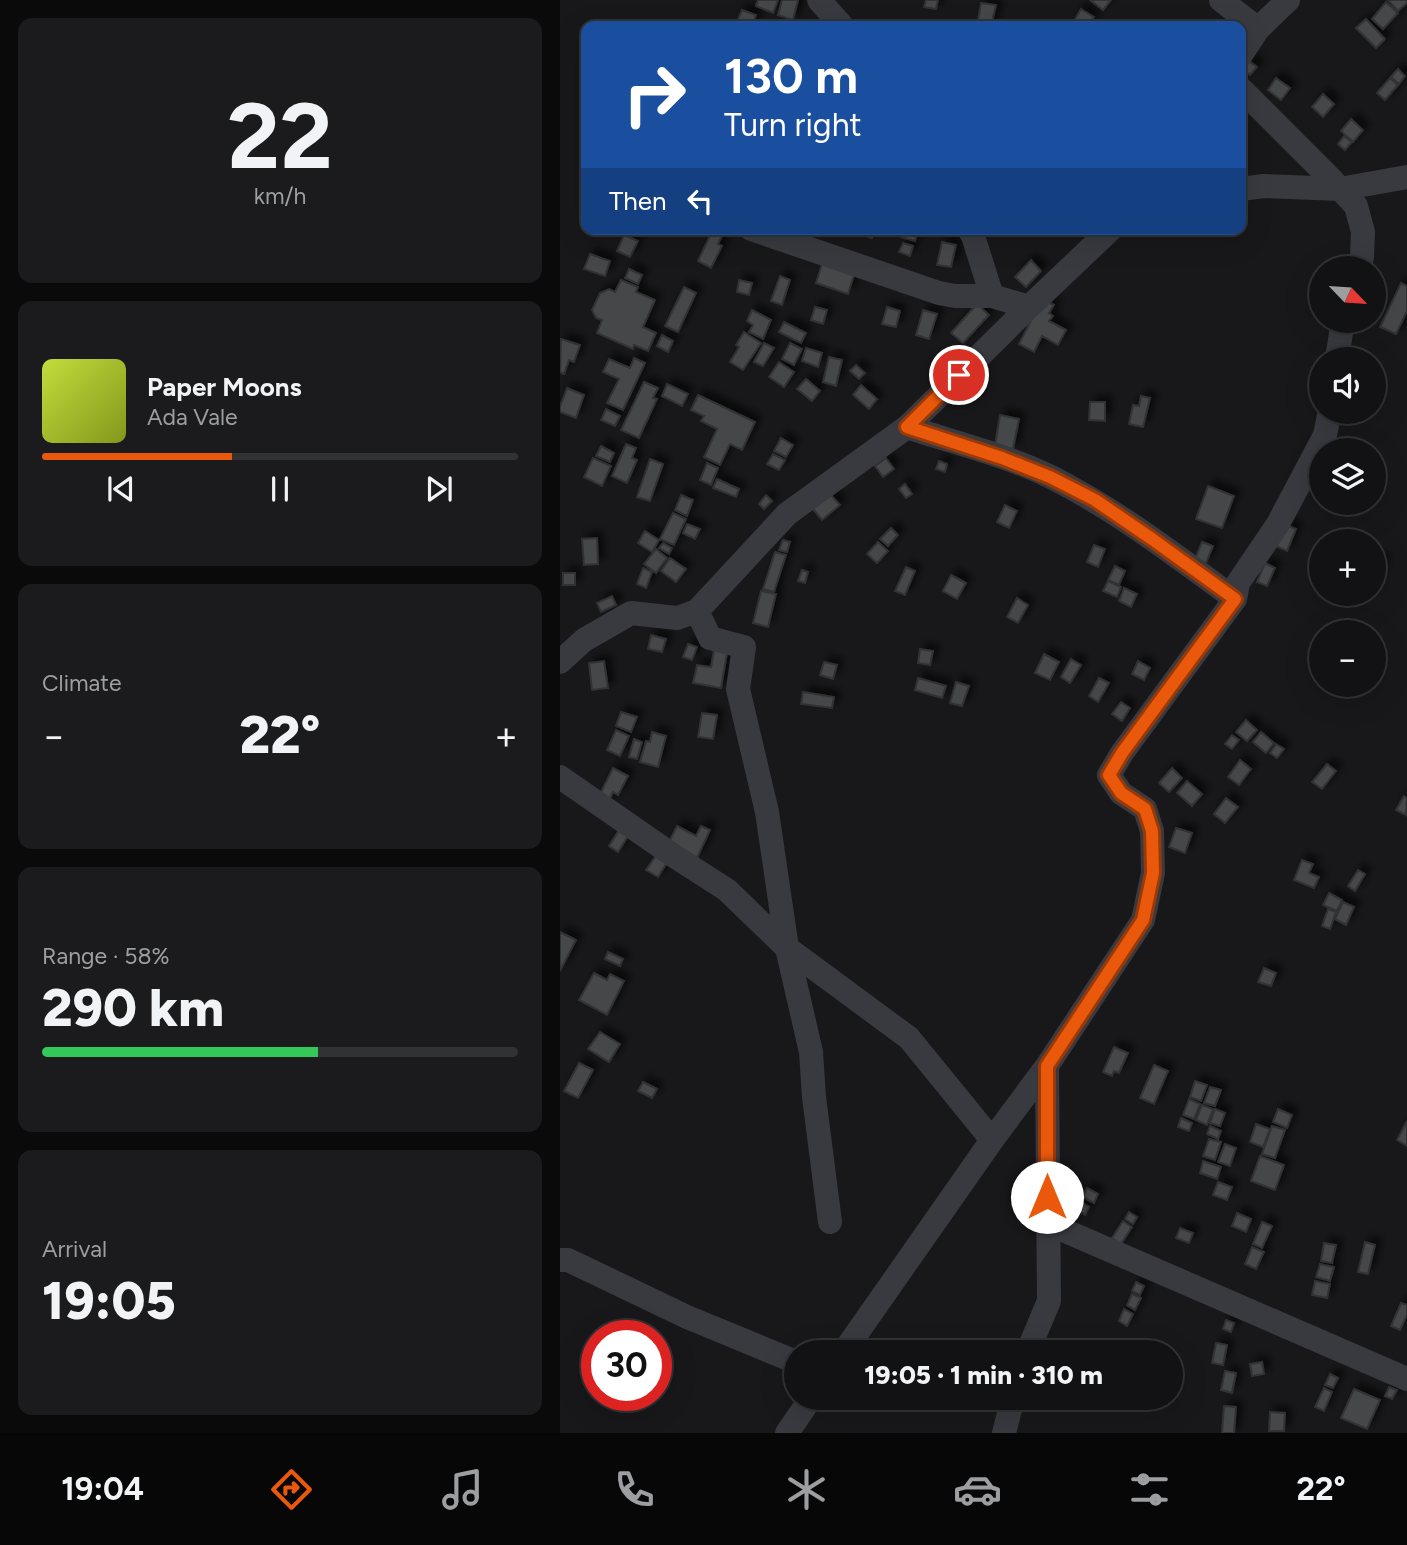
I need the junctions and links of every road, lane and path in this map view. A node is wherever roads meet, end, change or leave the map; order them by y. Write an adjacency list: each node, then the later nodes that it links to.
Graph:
1 (819, 0): 4 (street)
2 (1221, 0): 5 (street)
3 (1288, 0): 5 (street)
4 (838, 21)
5 (1258, 29): 6 (street)
6 (1246, 47)
7 (1246, 94): 10 (street)
8 (1407, 177): 10 (street)
9 (1246, 188): 10 (street)
10 (1340, 189): 14 (street)
11 (769, 235): 15 (street)
12 (972, 235): 15 (street)
13 (1105, 235): 16 (street)
14 (1362, 256)
15 (992, 296): 16 (street)
16 (1029, 307): 18 (street)
17 (1327, 424): 19 (street)
18 (907, 427): 19 (street); 20 (street)
19 (1235, 599): 24 (street)
20 (696, 611): 21 (street); 23 (street)
21 (560, 663)
22 (560, 777): 23 (street)
23 (788, 947): 25 (street); 26 (street)
24 (1047, 1066): 25 (street); 27 (street)
25 (992, 1140): 29 (street)
26 (830, 1223)
27 (1047, 1223): 30 (street); 32 (street)
28 (560, 1260): 31 (street)
29 (852, 1340)
30 (1032, 1340)
31 (784, 1357)
32 (1407, 1379)
33 (803, 1410): 35 (street)
34 (1009, 1410): 36 (street)
35 (787, 1433)
36 (1004, 1433)

